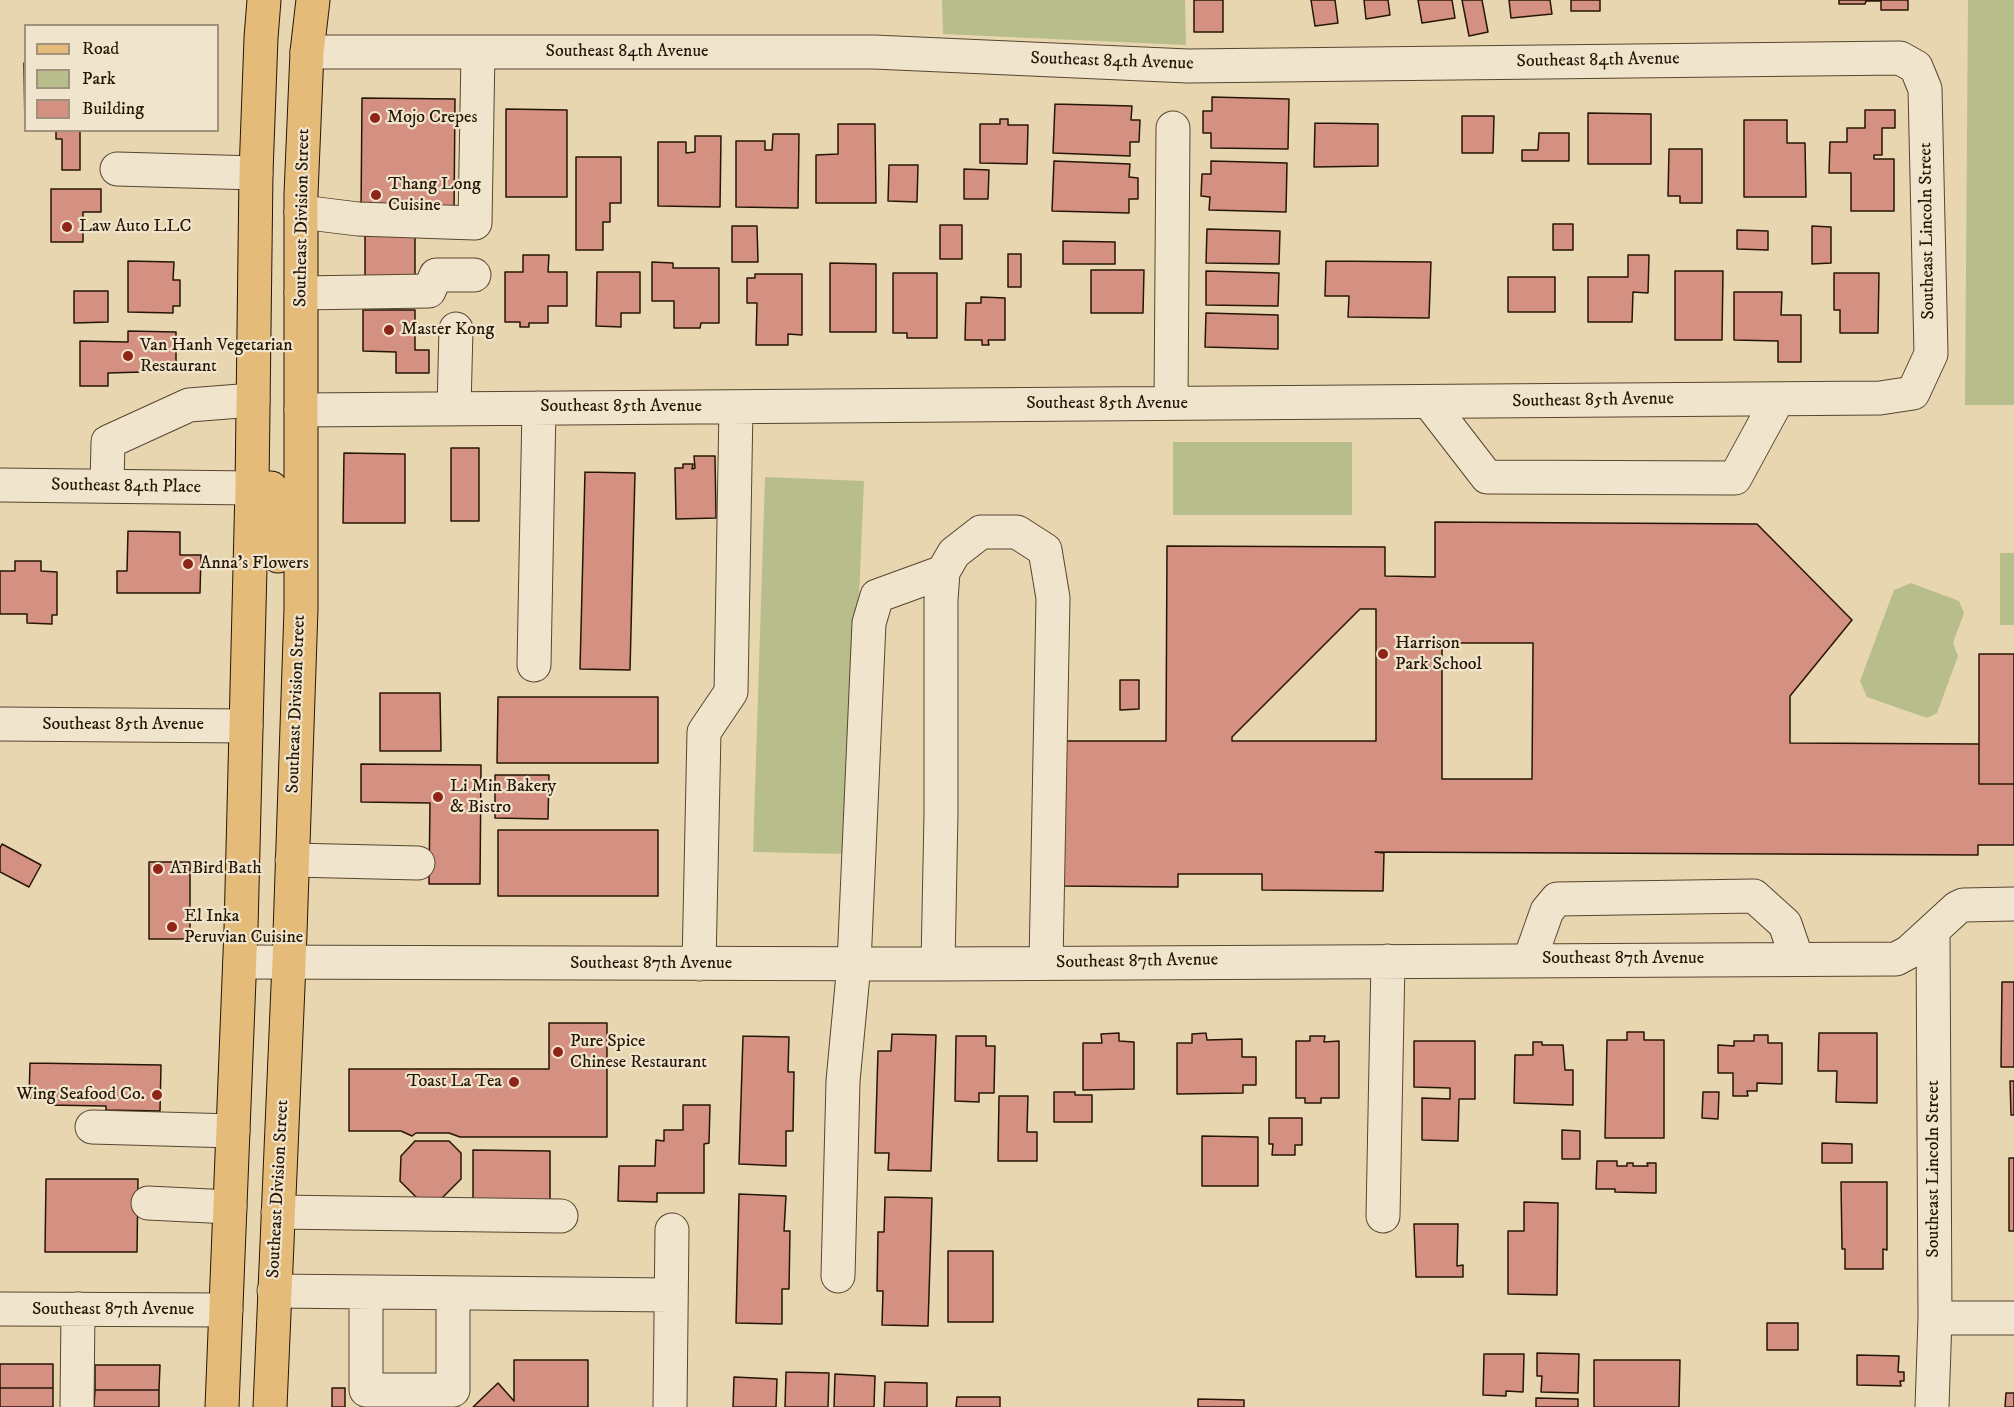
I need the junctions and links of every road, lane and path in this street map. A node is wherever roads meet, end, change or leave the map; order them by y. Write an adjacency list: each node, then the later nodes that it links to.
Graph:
1 (264, 0): 9 (main road)
2 (276, 0): 4 (main road)
3 (313, 0): 4 (main road, Southeast Division Street)
4 (307, 51): 5 (street, Southeast 84th Avenue); 10 (main road, Southeast Division Street)
5 (478, 52): 6 (street, Southeast 84th Avenue); 10 (street)
6 (1916, 67): 14 (street, Southeast Lincoln Street)
7 (1173, 128): 18 (street)
8 (117, 169): 9 (street)
9 (256, 173): 16 (main road)
10 (300, 212): 12 (main road, Southeast Division Street)
11 (474, 274): 12 (street)
12 (301, 293): 22 (main road, Southeast Division Street)
13 (456, 329): 20 (street)
14 (1913, 393): 15 (street, Southeast 85th Avenue)
15 (1778, 399): 17 (street, Southeast 85th Avenue); 17 (street)
16 (254, 400): 24 (street); 25 (main road)
17 (1429, 402): 18 (street, Southeast 85th Avenue)
18 (1171, 404): 19 (street, Southeast 85th Avenue)
19 (736, 406): 21 (street, Southeast 85th Avenue); 41 (street)
20 (454, 408): 21 (street, Southeast 85th Avenue); 22 (street, Southeast 85th Avenue)
21 (539, 408): 28 (street)
22 (301, 410): 27 (main road, Southeast Division Street)
23 (0, 485): 24 (street, Southeast 84th Place)
24 (107, 486): 25 (street, Southeast 84th Place)
25 (252, 488): 27 (main road); 30 (main road)
26 (943, 572): 40 (street); 42 (street); 43 (street)
27 (300, 609): 31 (main road, Southeast Division Street)
28 (534, 665)
29 (0, 724): 30 (street, Southeast 85th Avenue)
30 (246, 726): 38 (main road)
31 (292, 860): 32 (street); 39 (main road, Southeast Division Street)
32 (418, 863)
33 (2014, 904): 34 (street, Southeast 87th Avenue)
34 (1933, 931): 36 (street, Southeast 87th Avenue); 60 (street, Southeast Lincoln Street)
35 (1530, 959): 36 (street, Southeast 87th Avenue); 36 (street); 37 (street, Southeast 87th Avenue)
36 (1797, 959)
37 (1388, 960): 40 (street, Southeast 87th Avenue); 49 (street)
38 (240, 962): 39 (street, Southeast 87th Avenue); 45 (main road)
39 (290, 963): 41 (street, Southeast 87th Avenue); 48 (main road, Southeast Division Street)
40 (1046, 963): 43 (street, Southeast 87th Avenue)
41 (699, 964): 42 (street, Southeast 87th Avenue)
42 (854, 964): 43 (street, Southeast 87th Avenue); 52 (street)
43 (938, 964)
44 (92, 1127): 45 (street)
45 (233, 1131): 47 (main road)
46 (148, 1203): 47 (street)
47 (230, 1207): 59 (main road)
48 (278, 1212): 50 (street); 53 (main road, Southeast Division Street)
49 (1383, 1215)
50 (561, 1216)
51 (672, 1230): 56 (street)
52 (838, 1276)
53 (274, 1291): 54 (street); 64 (main road, Southeast Division Street)
54 (366, 1292): 55 (street); 55 (street)
55 (453, 1293): 56 (street)
56 (671, 1295): 65 (street)
57 (0, 1309): 58 (street, Southeast 87th Avenue)
58 (78, 1309): 59 (street, Southeast 87th Avenue); 62 (street)
59 (226, 1310): 63 (main road)
60 (1935, 1317): 61 (street); 66 (street, Southeast Lincoln Street)
61 (2014, 1318)
62 (77, 1407)
63 (222, 1407)
64 (270, 1407)
65 (670, 1407)
66 (1932, 1407)

